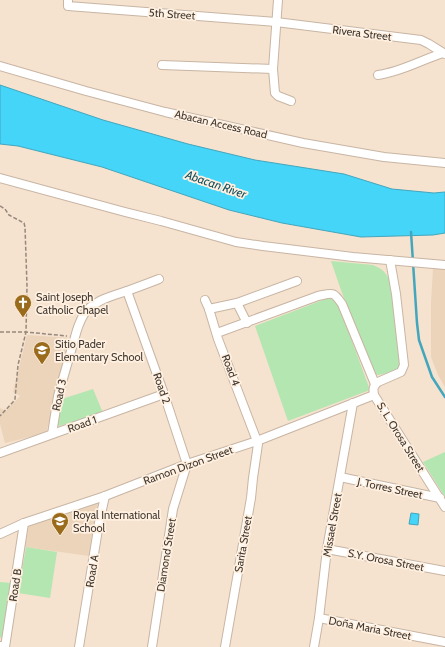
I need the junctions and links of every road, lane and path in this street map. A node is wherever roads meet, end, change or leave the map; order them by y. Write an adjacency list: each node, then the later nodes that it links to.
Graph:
1 (278, 0): 3 (street)
2 (68, 3): 3 (street, 5th Street)
3 (276, 22): 4 (street, Rivera Street); 7 (street)
4 (444, 53): 8 (street)
5 (162, 65): 7 (street)
6 (0, 66): 10 (street, Abacan Access Road)
7 (273, 69): 9 (street)
8 (378, 75)
9 (291, 101)
10 (445, 163)
11 (0, 178): 13 (street)
12 (0, 206): 23 (path)
13 (390, 260): 14 (street); 26 (street)
14 (445, 265)
15 (159, 279): 17 (street, Road 3)
16 (297, 281): 19 (street)
17 (127, 290): 25 (street, Road 3); 27 (street, Road 2)
18 (205, 300): 20 (street, Road 4)
19 (237, 303): 20 (street); 21 (street)
20 (209, 309): 24 (street, Road 4)
21 (247, 323): 24 (street); 26 (street)
22 (0, 332): 23 (path)
23 (26, 332): 25 (path); 30 (path)
24 (216, 333): 32 (street, Road 4)
25 (74, 337): 31 (street, Road 3)
26 (375, 384): 28 (street, S. L. Orosa Street)
27 (164, 394): 31 (street, Road 1); 34 (street, Road 2)
28 (374, 395): 29 (street, Ramon Dizon Street); 37 (street, S. L. Orosa Street)
29 (353, 403): 32 (street, Ramon Dizon Street); 35 (street, Missael Street)
30 (0, 416)
31 (52, 434): 33 (street, Road 1)
32 (257, 441): 34 (street, Ramon Dizon Street); 49 (street, Sarita Street)
33 (0, 453)
34 (187, 464): 36 (street, Ramon Dizon Street); 48 (street, Diamond Street)
35 (340, 477): 37 (street, J. Torres Street); 41 (street, Missael Street)
36 (105, 496): 39 (street, Ramon Dizon Street); 47 (street, Road A)
37 (440, 498): 38 (street, S. L. Orosa Street)
38 (445, 507)
39 (24, 523): 40 (street, Ramon Dizon Street); 46 (street, Road B)
40 (0, 534)
41 (327, 549): 42 (street, S.Y. Orosa Street); 43 (street, Missael Street)
42 (445, 571)
43 (319, 618): 44 (street, Doña Maria Street); 50 (street, Missael Street)
44 (445, 642)
45 (0, 646): 46 (street)
46 (5, 647)
47 (79, 647)
48 (152, 647)
49 (225, 647)
50 (314, 647)

